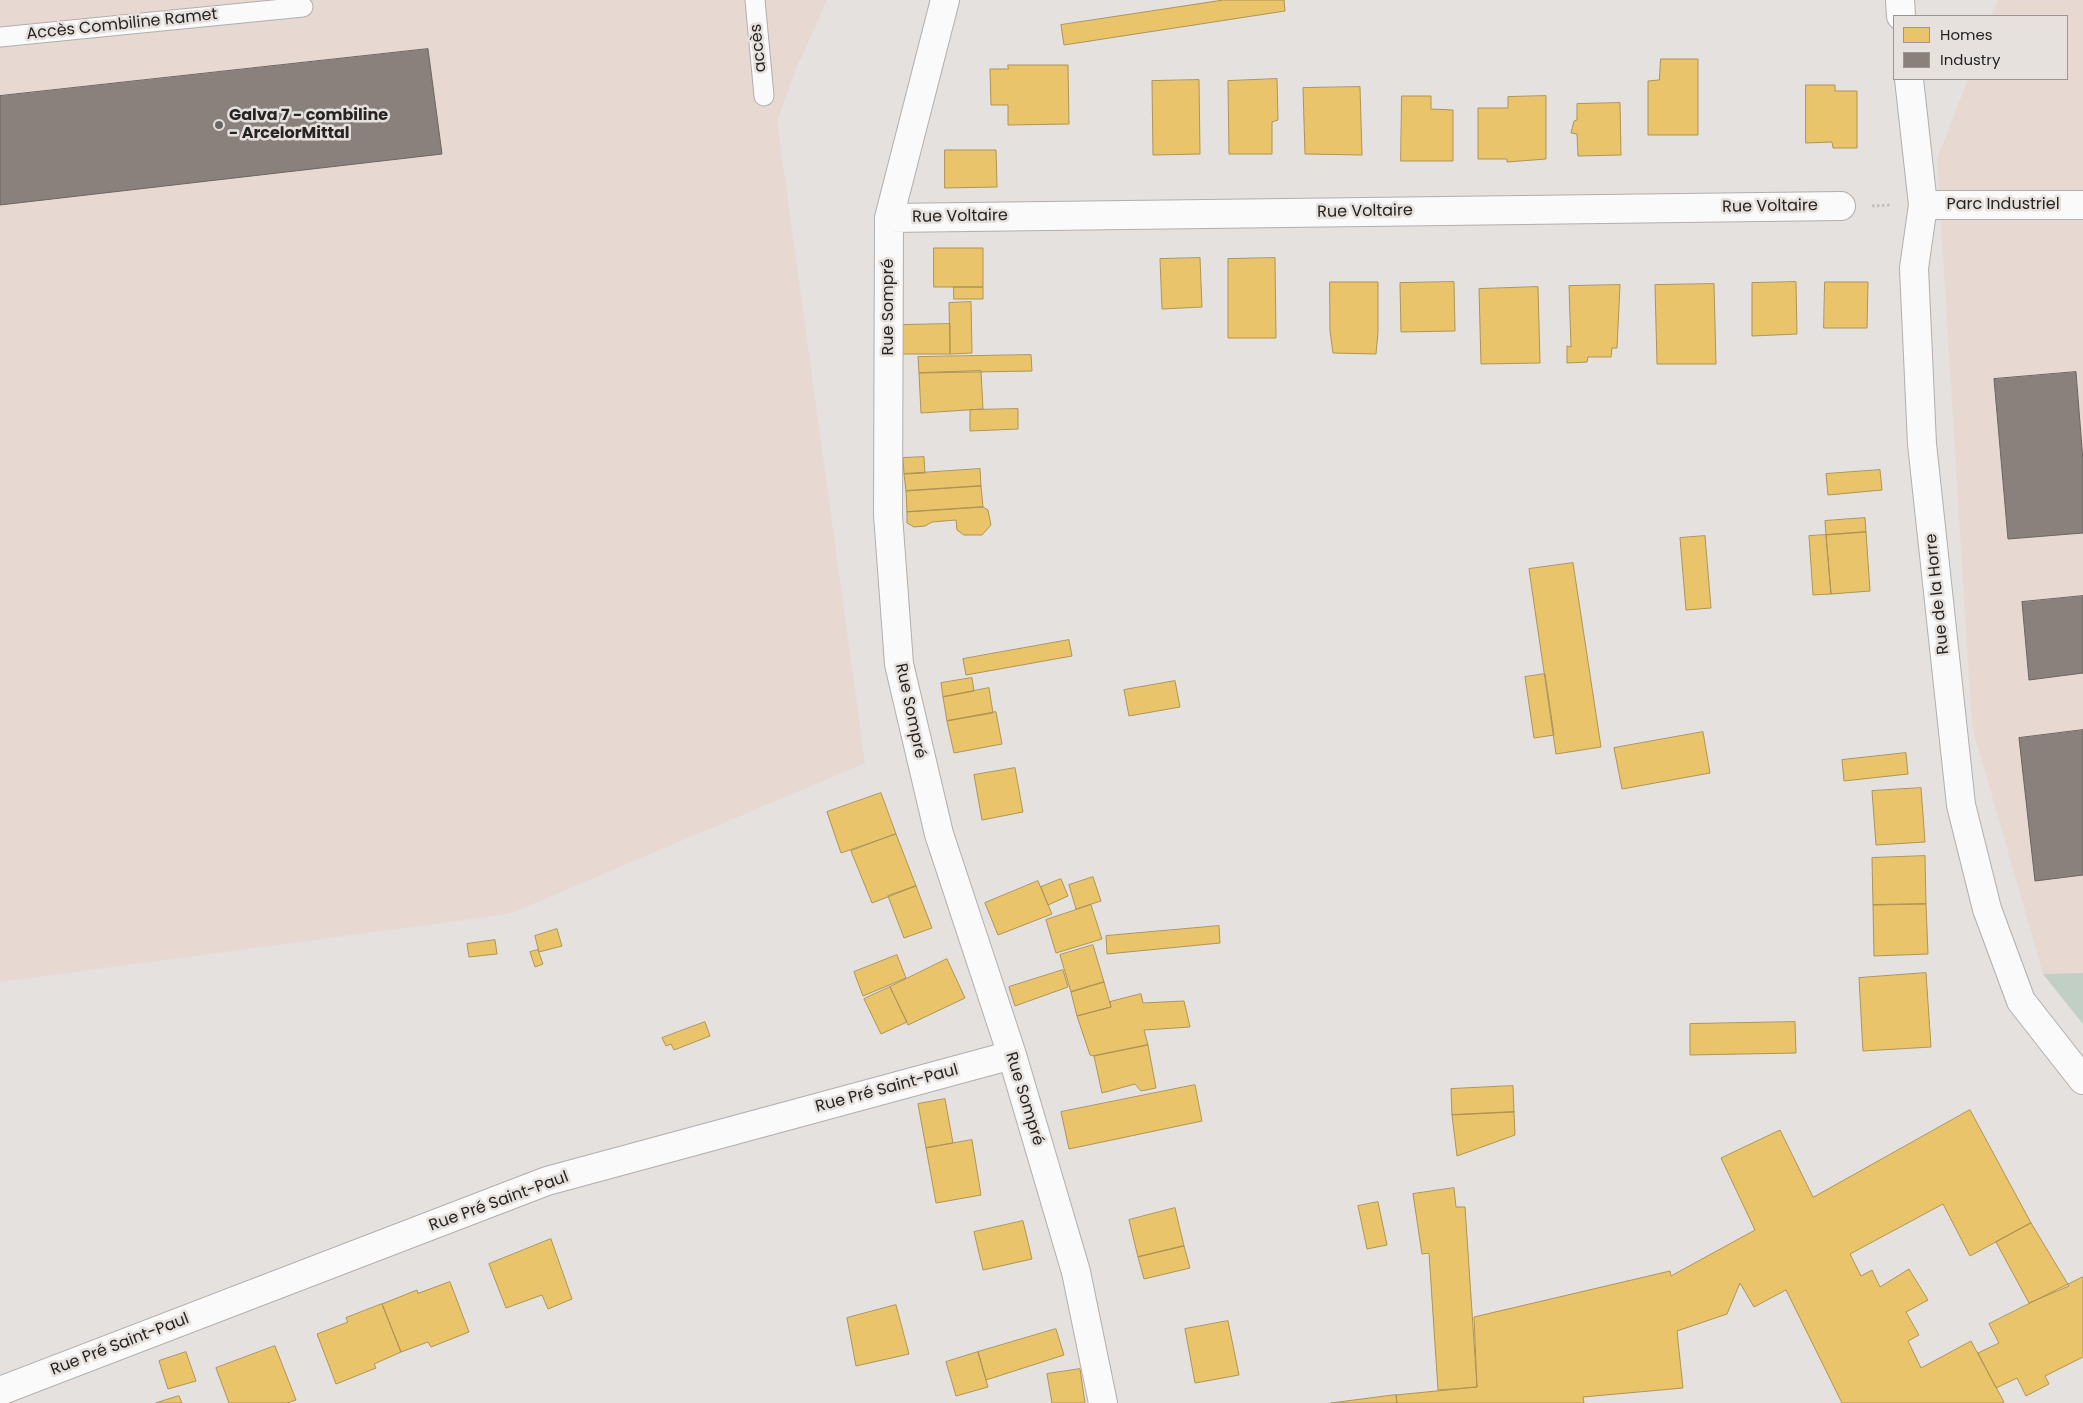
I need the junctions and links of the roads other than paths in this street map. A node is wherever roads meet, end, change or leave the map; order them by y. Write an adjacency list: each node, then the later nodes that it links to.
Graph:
1 (754, 0): 8 (lane, accès)
2 (945, 0): 12 (street, Rue Sompré)
3 (1900, 0): 5 (street)
4 (303, 7): 6 (lane, Accès Combiline Ramet)
5 (1902, 15)
6 (0, 37)
7 (1909, 80): 9 (street, Rue de la Horre)
8 (764, 96)
9 (1924, 205): 10 (street, Parc Industriel); 14 (street, Rue de la Horre)
10 (2083, 205)
11 (1841, 206): 12 (street, Rue Voltaire)
12 (889, 218): 13 (street, Rue Sompré)
13 (1012, 1058): 15 (street, Rue Pré Saint-Paul); 16 (street, Rue Sompré)
14 (2083, 1080)
15 (0, 1391)
16 (1103, 1403)

